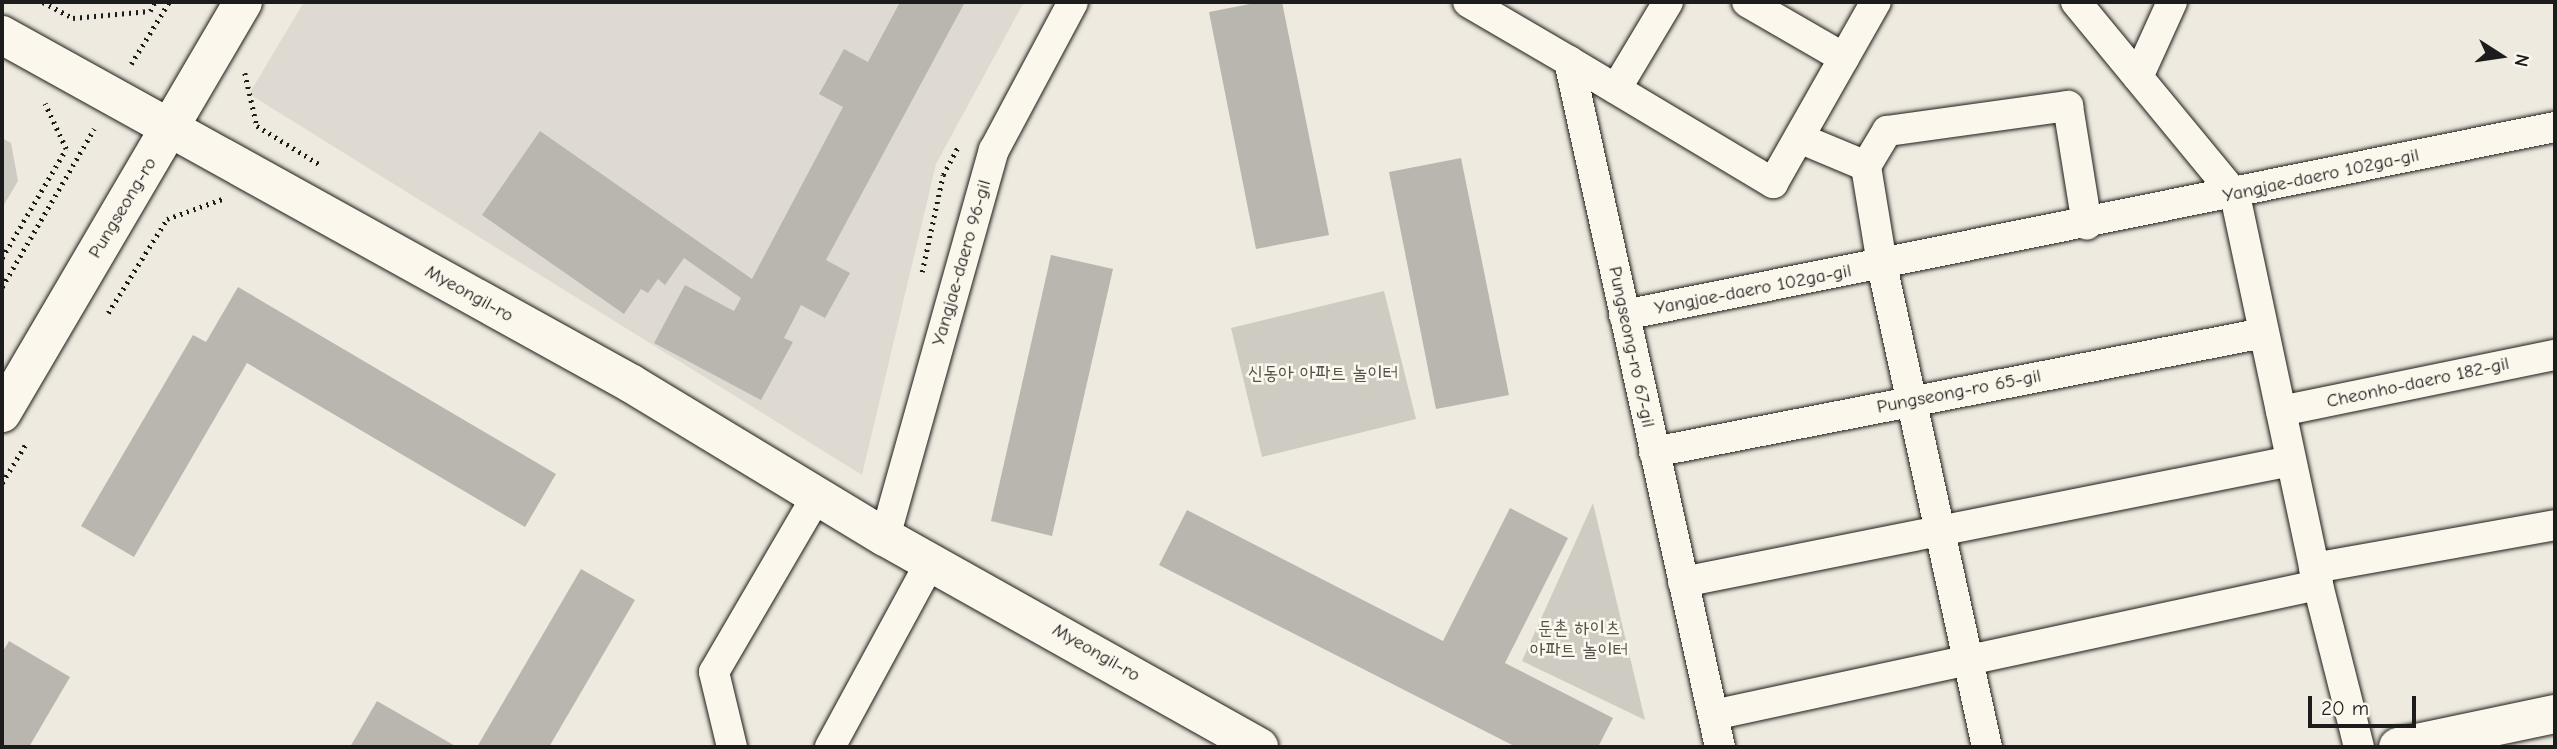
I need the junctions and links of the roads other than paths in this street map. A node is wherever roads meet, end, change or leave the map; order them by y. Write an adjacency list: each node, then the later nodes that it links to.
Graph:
1 (243, 2): 15 (street, Pungseong-ro)
2 (1073, 2): 32 (street, Yangjae-daero 96-gil)
3 (1468, 2): 11 (street)
4 (1668, 2): 13 (street)
5 (1747, 2): 10 (street)
6 (1876, 2): 10 (street)
7 (2172, 2): 12 (street)
8 (2082, 5): 12 (street)
9 (2, 36): 15 (street, Myeongil-ro)
10 (1844, 58): 16 (street)
11 (1569, 61): 13 (street); 21 (street, Pungseong-ro 67-gil)
12 (2138, 77): 18 (street)
13 (1616, 89): 16 (street)
14 (2555, 127): 18 (street, Yangjae-daero 102ga-gil)
15 (171, 128): 26 (street, Pungseong-ro); 29 (street, Myeongil-ro)
16 (1799, 138): 17 (street)
17 (1866, 166): 19 (street); 20 (street)
18 (2235, 195): 19 (street, Yangjae-daero 102ga-gil); 22 (street)
19 (2087, 224): 20 (street, Yangjae-daero 102ga-gil)
20 (1882, 264): 21 (street, Yangjae-daero 102ga-gil); 24 (street)
21 (1624, 315): 27 (street, Pungseong-ro 67-gil)
22 (2264, 333): 24 (street, Pungseong-ro 65-gil); 25 (street)
23 (2555, 355): 25 (street, Cheonho-daero 182-gil)
24 (1911, 401): 27 (street, Pungseong-ro 65-gil); 31 (street)
25 (2281, 411): 28 (street)
26 (16, 425)
27 (1654, 452): 35 (street, Pungseong-ro 67-gil)
28 (2291, 461): 31 (street); 34 (street)
29 (817, 496): 32 (street, Myeongil-ro); 39 (street)
30 (2555, 524): 34 (street)
31 (1938, 530): 35 (street); 36 (street)
32 (885, 537): 33 (street, Myeongil-ro)
33 (930, 563): 40 (street); 41 (street, Myeongil-ro)
34 (2316, 577): 36 (street); 44 (street)
35 (1683, 582): 38 (street, Pungseong-ro 67-gil)
36 (1966, 659): 38 (street); 43 (street)
37 (2555, 714): 45 (street)
38 (1713, 715): 42 (street, Pungseong-ro 67-gil)
39 (732, 747)
40 (830, 747)
41 (1259, 747)
42 (1720, 747)
43 (1987, 747)
44 (2358, 747)
45 (2398, 747)

